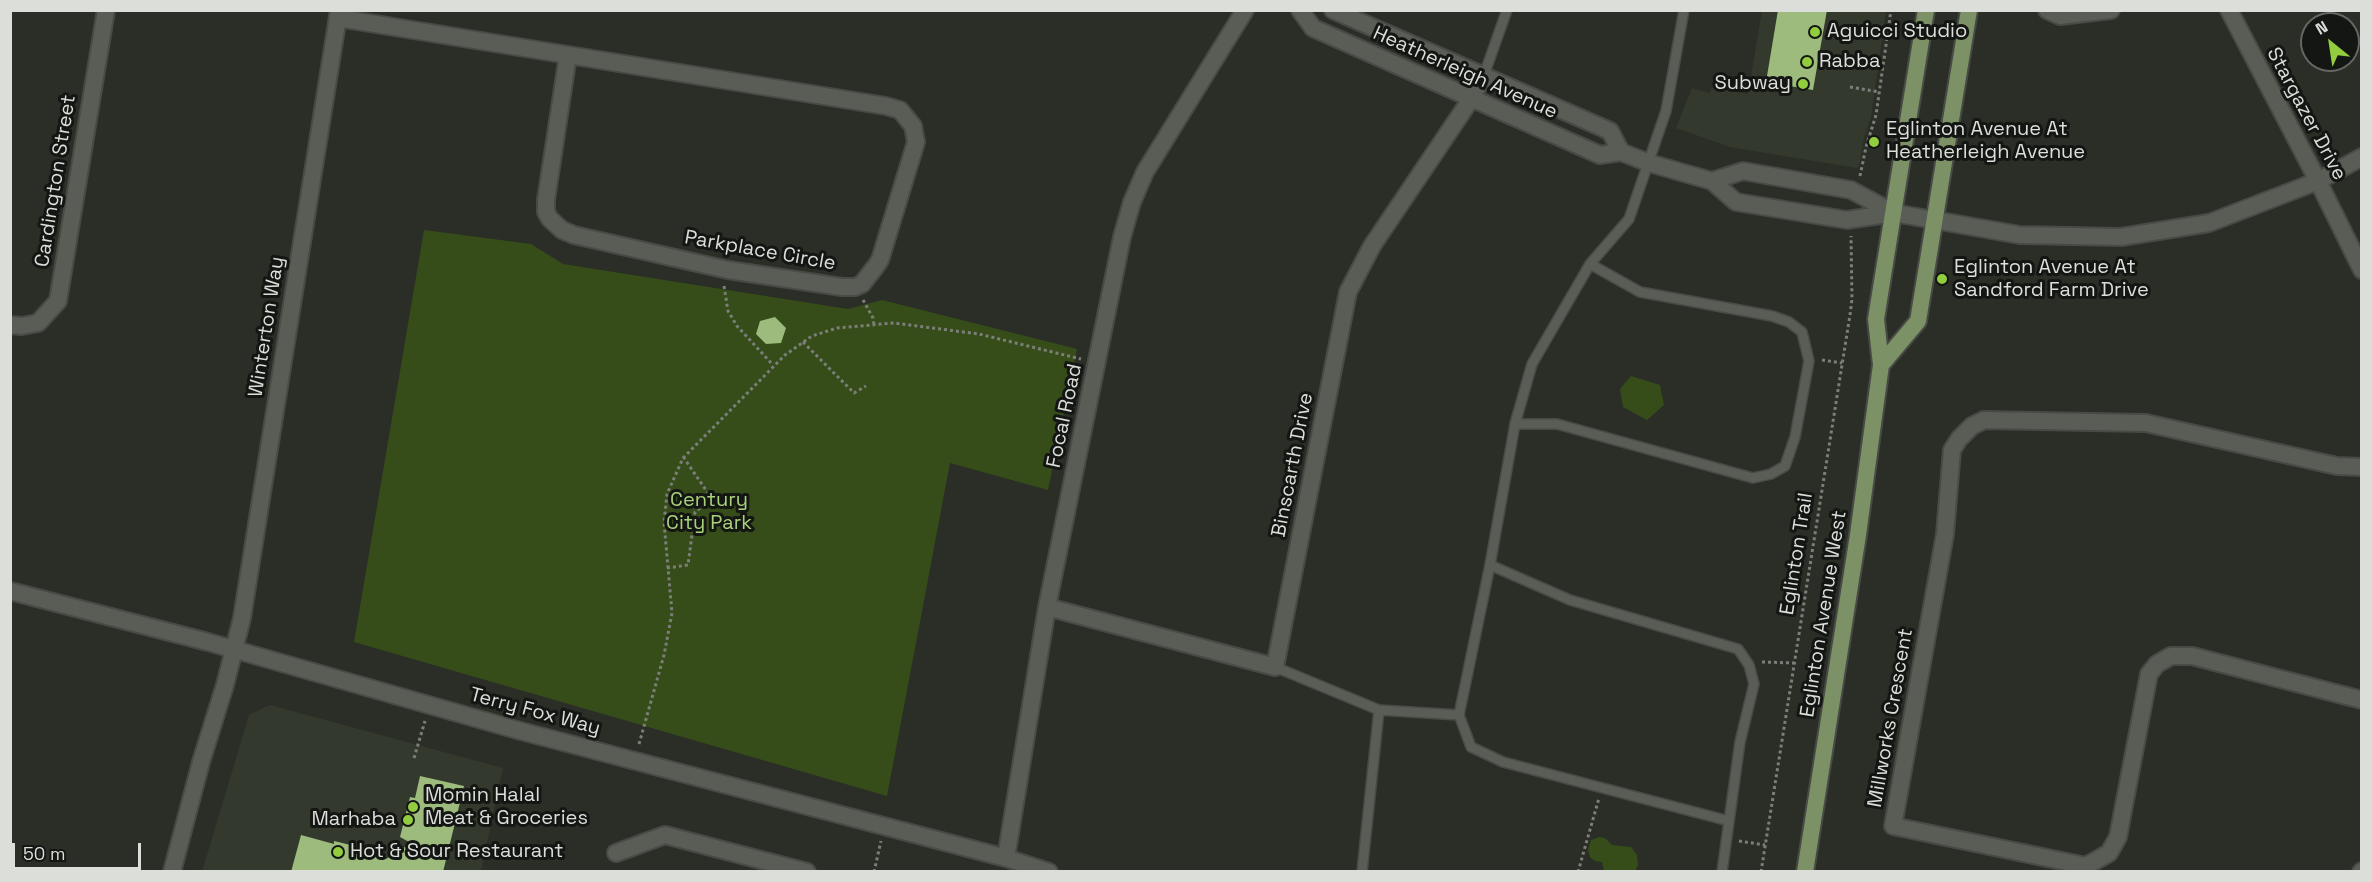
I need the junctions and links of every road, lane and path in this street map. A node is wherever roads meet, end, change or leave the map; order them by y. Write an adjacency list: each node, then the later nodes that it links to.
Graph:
1 (106, 10): 32 (street, Cardington Street)
2 (1245, 10): 36 (street, Focal Road)
3 (1333, 10): 15 (street, Heatherleigh Avenue)
4 (1507, 10): 15 (lane)
5 (1684, 10): 21 (lane)
6 (1891, 10): 17 (path)
7 (1926, 10): 25 (main road, Eglinton Avenue West)
8 (1969, 10): 26 (main road)
9 (2047, 10): 10 (street)
10 (2110, 10)
11 (2229, 10): 23 (street, Stargazer Drive)
12 (1301, 11): 18 (street, Heatherleigh Avenue)
13 (338, 14): 14 (street, Parkplace Circle); 48 (street, Winterton Way)
14 (568, 55): 29 (street, Parkplace Circle); 31 (street, Parkplace Circle)
15 (1484, 75): 18 (street, Binscarth Drive); 19 (street, Heatherleigh Avenue)
16 (1850, 87): 17 (path)
17 (1879, 93): 22 (path)
18 (1471, 99): 19 (street, Heatherleigh Avenue); 51 (street, Binscarth Drive)
19 (1621, 152): 21 (street, Heatherleigh Avenue)
20 (2361, 157): 23 (street)
21 (1648, 163): 24 (street, Heatherleigh Avenue); 28 (lane)
22 (1861, 171)
23 (2318, 181): 26 (street); 30 (street, Stargazer Drive)
24 (1712, 182): 25 (street, Heatherleigh Avenue); 25 (street)
25 (1894, 213): 26 (street); 38 (main road, Eglinton Avenue West)
26 (1935, 221): 38 (main road)
27 (1850, 241): 37 (path, Eglinton Trail)
28 (1590, 264): 41 (lane); 41 (lane)
29 (728, 270): 31 (street, Parkplace Circle); 39 (path)
30 (2361, 270)
31 (855, 287): 33 (path)
32 (10, 325)
33 (874, 326): 34 (path); 36 (path)
34 (803, 342): 39 (path); 40 (path)
35 (1817, 359): 37 (path)
36 (1097, 363): 47 (street, Focal Road)
37 (1842, 363): 50 (path, Eglinton Trail)
38 (1881, 364): 65 (main road, Eglinton Avenue West)
39 (773, 365): 42 (path)
40 (866, 386)
41 (1515, 424): 44 (lane)
42 (683, 458): 45 (path); 45 (path)
43 (2361, 467): 52 (street, Millworks Crescent)
44 (1490, 565): 55 (lane); 59 (lane)
45 (667, 568): 57 (path)
46 (10, 591): 48 (street, Terry Fox Way)
47 (1047, 607): 51 (street); 64 (street, Focal Road)
48 (234, 650): 53 (street, Terry Fox Way); 66 (street, Winterton Way)
49 (1762, 662): 50 (path)
50 (1795, 663): 62 (path, Eglinton Trail)
51 (1275, 667): 54 (lane)
52 (2361, 700)
53 (430, 705): 56 (path); 57 (street, Terry Fox Way)
54 (1379, 710): 55 (lane); 70 (lane)
55 (1459, 715): 58 (lane)
56 (414, 758)
57 (634, 761): 60 (street, Terry Fox Way)
58 (1602, 788): 59 (lane); 71 (path)
59 (1729, 821): 72 (lane)
60 (884, 826): 64 (street, Terry Fox Way); 68 (path)
61 (1739, 841): 62 (path)
62 (1765, 844): 73 (path, Eglinton Trail)
63 (616, 853): 67 (street)
64 (1006, 858): 69 (street, Terry Fox Way)
65 (1806, 871)
66 (172, 872)
67 (807, 872)
68 (874, 872)
69 (1049, 872)
70 (1362, 872)
71 (1578, 872)
72 (1722, 872)
73 (1761, 872)

